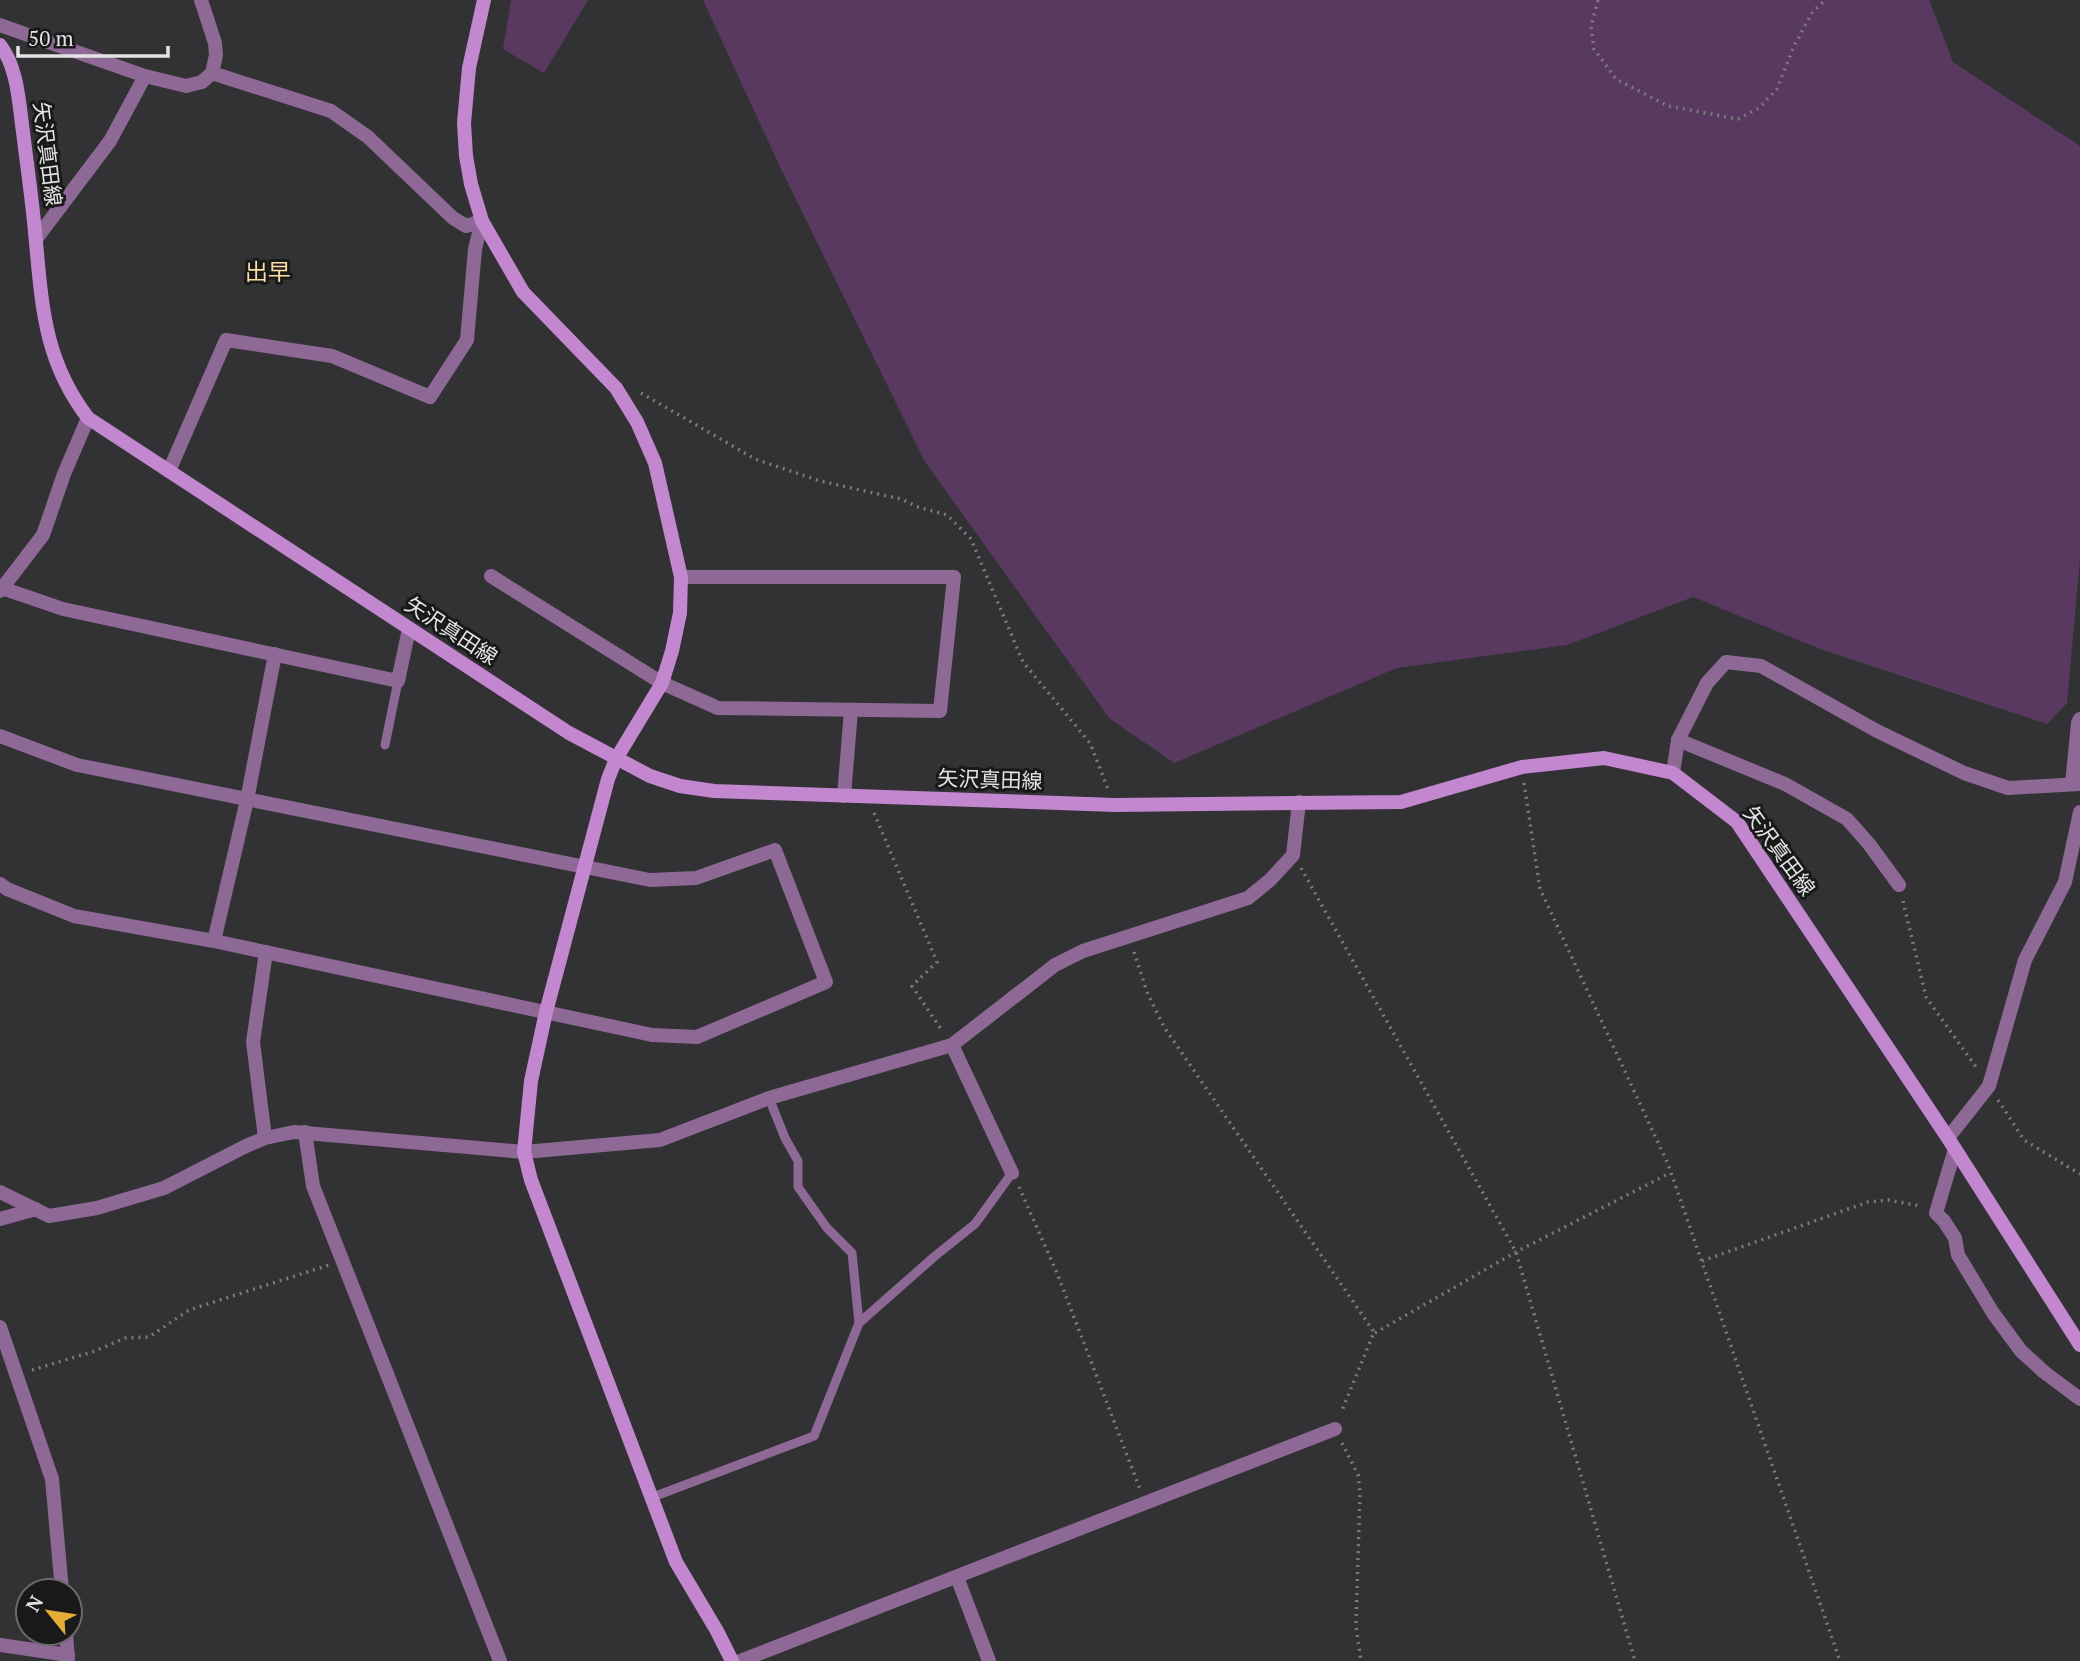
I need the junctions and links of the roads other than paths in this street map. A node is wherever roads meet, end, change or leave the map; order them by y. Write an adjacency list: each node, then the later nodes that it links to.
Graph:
1 (201, 0): 5 (street)
2 (484, 0): 7 (main road)
3 (0, 25): 6 (street)
4 (0, 45): 8 (main road, 矢沢真田線)
5 (212, 73): 6 (street); 7 (street)
6 (145, 76): 8 (street)
7 (482, 220): 10 (street); 12 (main road)
8 (36, 239): 9 (main road, 矢沢真田線)
9 (88, 418): 10 (main road, 矢沢真田線); 13 (street)
10 (169, 471): 14 (main road, 矢沢真田線)
11 (491, 576): 17 (street)
12 (681, 577): 17 (main road); 18 (street)
13 (1, 590): 15 (street)
14 (409, 629): 16 (street); 23 (main road, 矢沢真田線)
15 (275, 654): 16 (street); 27 (street)
16 (398, 681): 22 (lane)
17 (662, 683): 18 (street); 23 (main road)
18 (850, 710): 26 (street)
19 (2080, 719): 25 (street)
20 (0, 736): 27 (street)
21 (1678, 740): 24 (street); 25 (street); 32 (street)
22 (385, 745)
23 (616, 759): 26 (main road, 矢沢真田線); 30 (main road)
24 (1673, 773): 28 (main road, 矢沢真田線); 40 (main road, 矢沢真田線)
25 (2076, 784)
26 (844, 796): 28 (main road, 矢沢真田線)
27 (247, 800): 30 (street); 33 (street)
28 (1299, 802): 36 (street)
29 (2080, 812): 40 (street)
30 (584, 867): 35 (main road); 35 (street)
31 (0, 884): 33 (street)
32 (1899, 885)
33 (214, 941): 34 (street)
34 (266, 952): 35 (street); 39 (street)
35 (546, 1012): 41 (main road)
36 (952, 1045): 37 (street); 42 (street)
37 (769, 1098): 41 (street); 46 (lane)
38 (305, 1132): 39 (street); 41 (street); 56 (street)
39 (265, 1138): 44 (street)
40 (1952, 1144): 48 (main road, 矢沢真田線); 49 (street)
41 (524, 1152): 51 (main road)
42 (1012, 1173): 46 (lane)
43 (0, 1192): 44 (street)
44 (36, 1209): 45 (street)
45 (0, 1219)
46 (859, 1323): 51 (lane)
47 (0, 1327): 52 (street)
48 (2080, 1345)
49 (2080, 1399)
50 (1335, 1429): 53 (street)
51 (653, 1497): 57 (main road)
52 (61, 1577)
53 (957, 1577): 58 (street); 59 (street)
54 (0, 1645): 55 (street)
55 (68, 1658)
56 (500, 1661)
57 (732, 1661)
58 (740, 1661)
59 (989, 1661)

